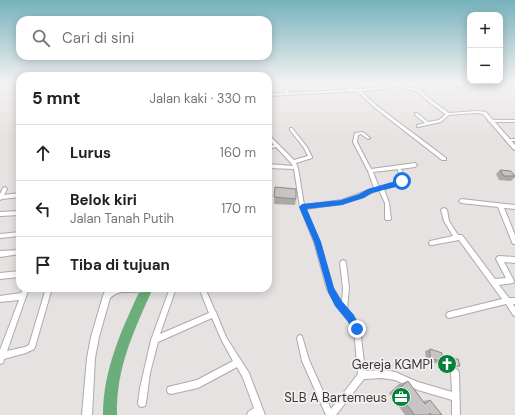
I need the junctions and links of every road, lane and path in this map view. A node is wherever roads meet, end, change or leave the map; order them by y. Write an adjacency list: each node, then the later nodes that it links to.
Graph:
1 (369, 101): 17 (street)
2 (431, 101): 4 (street)
3 (416, 114): 7 (street)
4 (448, 114): 5 (street); 7 (street)
5 (490, 121): 6 (street); 12 (street)
6 (515, 122)
7 (428, 124): 8 (street)
8 (418, 126)
9 (291, 129): 18 (street)
10 (368, 138): 22 (street)
11 (272, 140): 14 (street)
12 (507, 140): 13 (street); 16 (street)
13 (515, 140)
14 (277, 145): 15 (street); 18 (street)
15 (272, 147)
16 (515, 148)
17 (444, 159)
18 (295, 165): 20 (street); 31 (street)
19 (415, 165): 22 (street)
20 (272, 166)
21 (400, 170): 23 (street)
22 (370, 171): 25 (street)
23 (391, 184): 24 (street); 25 (street)
24 (406, 186)
25 (379, 188): 31 (street); 36 (street)
26 (5, 189): 28 (street)
27 (16, 195): 28 (street)
28 (0, 197)
29 (461, 201): 30 (street)
30 (500, 205): 32 (street); 37 (street)
31 (302, 207): 59 (street)
32 (515, 207)
33 (444, 210): 40 (street)
34 (16, 213): 35 (street)
35 (0, 214)
36 (388, 219)
37 (512, 232): 41 (street)
38 (16, 234): 39 (street)
39 (0, 236)
40 (456, 237): 42 (street); 49 (street)
41 (515, 242)
42 (432, 243)
43 (16, 252): 44 (street)
44 (0, 254)
45 (515, 260): 49 (street)
46 (343, 263): 59 (street)
47 (16, 274): 48 (street)
48 (0, 276)
49 (494, 282): 57 (street)
50 (24, 292): 55 (street)
51 (48, 292): 65 (street)
52 (111, 292): 73 (street)
53 (172, 292): 64 (street)
54 (204, 292): 61 (street)
55 (23, 296): 56 (street); 65 (street)
56 (0, 299)
57 (507, 301): 58 (street); 60 (street); 62 (street)
58 (515, 301)
59 (344, 310): 68 (street)
60 (515, 313)
61 (214, 314): 64 (street); 66 (street)
62 (449, 314)
63 (300, 338): 75 (street)
64 (154, 340): 71 (street)
65 (0, 357)
66 (237, 363): 69 (street); 72 (street)
67 (455, 373): 70 (street)
68 (362, 375): 70 (street); 75 (street)
69 (171, 390)
70 (456, 397): 76 (street)
71 (142, 402)
72 (260, 412): 74 (street)
73 (87, 415)
74 (251, 415)
75 (330, 415)
76 (456, 415)

